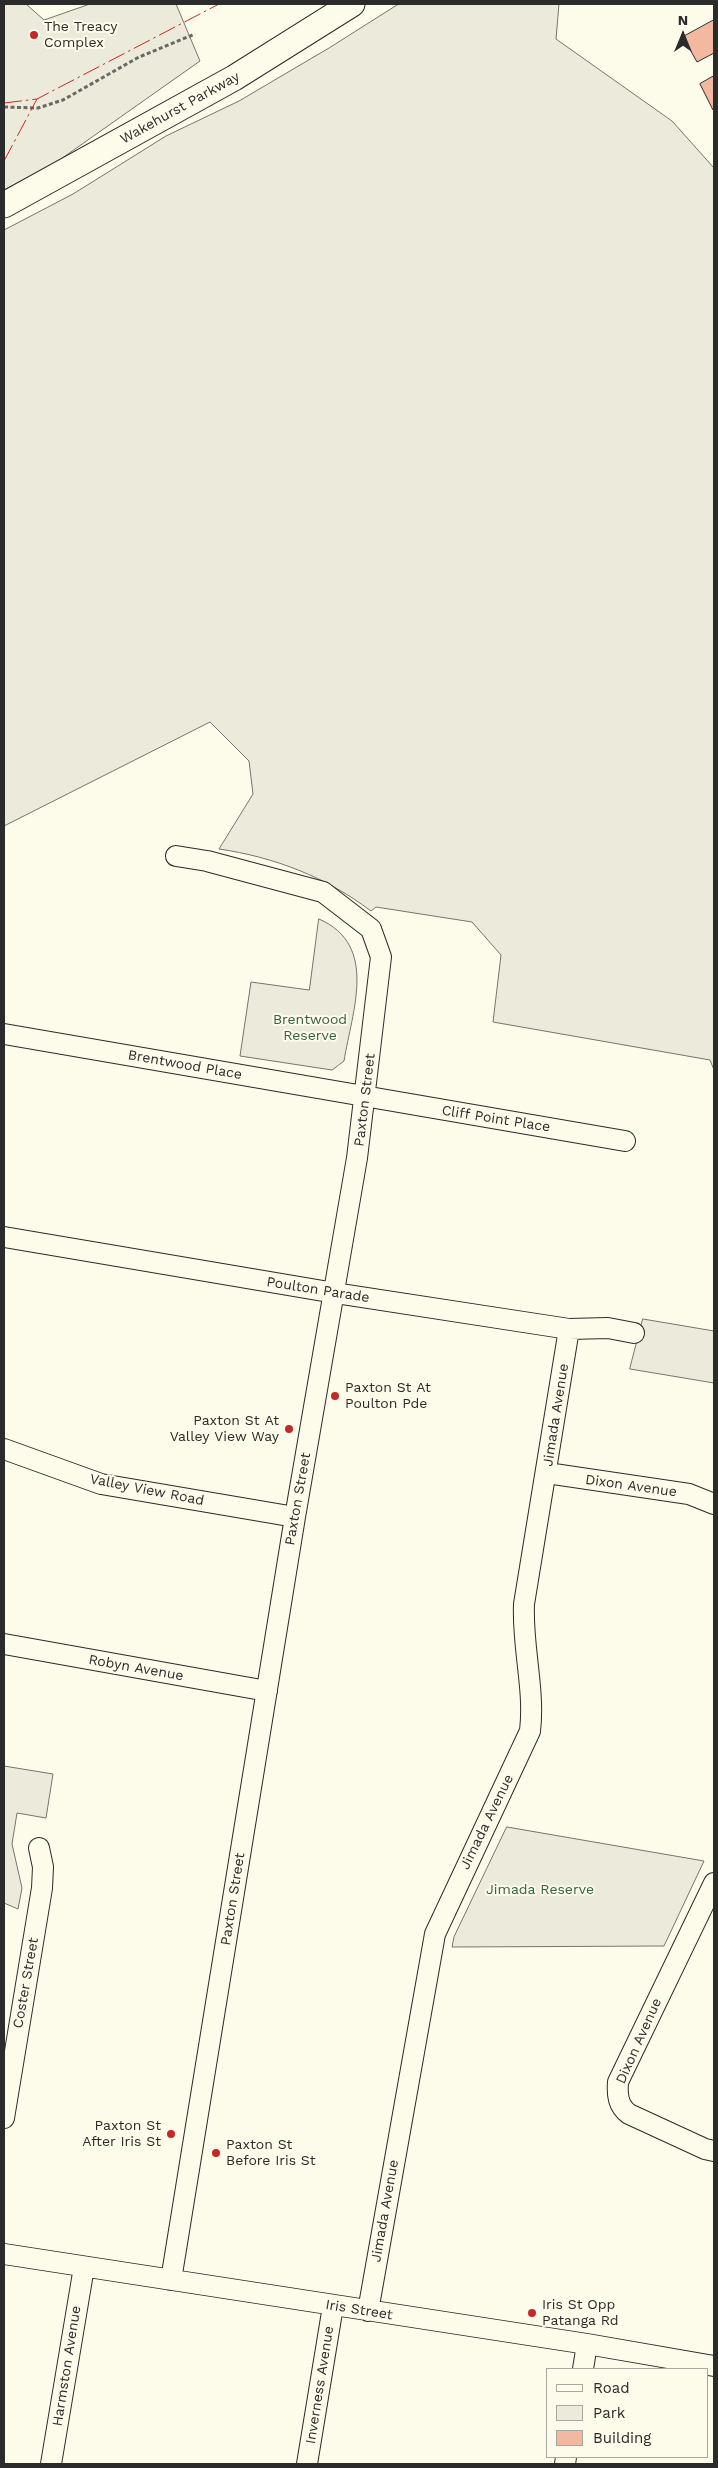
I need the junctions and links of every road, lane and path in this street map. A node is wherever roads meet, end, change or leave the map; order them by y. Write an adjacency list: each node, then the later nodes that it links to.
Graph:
1 (352, 4): 4 (main road, Wakehurst Parkway)
2 (195, 34): 3 (path)
3 (4, 107)
4 (4, 205)
5 (176, 856): 7 (street, Paxton Street)
6 (4, 1034): 7 (street, Brentwood Place)
7 (366, 1098): 8 (street, Cliff Point Place); 10 (street, Paxton Street)
8 (625, 1141)
9 (4, 1237): 10 (street, Poulton Parade)
10 (335, 1293): 11 (street, Poulton Parade); 16 (street, Paxton Street)
11 (569, 1329): 12 (street, Poulton Parade); 14 (street, Jimada Avenue)
12 (634, 1332)
13 (4, 1449): 16 (street, Valley View Road)
14 (546, 1473): 15 (street, Dixon Avenue); 27 (street, Jimada Avenue)
15 (714, 1504)
16 (295, 1517): 18 (street, Paxton Street)
17 (4, 1644): 18 (street, Robyn Avenue)
18 (267, 1691): 25 (street, Paxton Street)
19 (39, 1848): 21 (street, Coster Street)
20 (714, 1884): 22 (street, Dixon Avenue)
21 (4, 2118)
22 (714, 2151)
23 (4, 2254): 24 (street, Iris Street)
24 (84, 2267): 25 (street, Iris Street); 31 (street, Harmston Avenue)
25 (171, 2280): 26 (street, Iris Street)
26 (333, 2306): 27 (street, Iris Street); 32 (street, Inverness Avenue)
27 (368, 2311): 28 (street, Iris Street)
28 (587, 2344): 29 (street, Iris Street); 30 (street)
29 (712, 2360)
30 (582, 2368)
31 (51, 2464)
32 (307, 2464)

